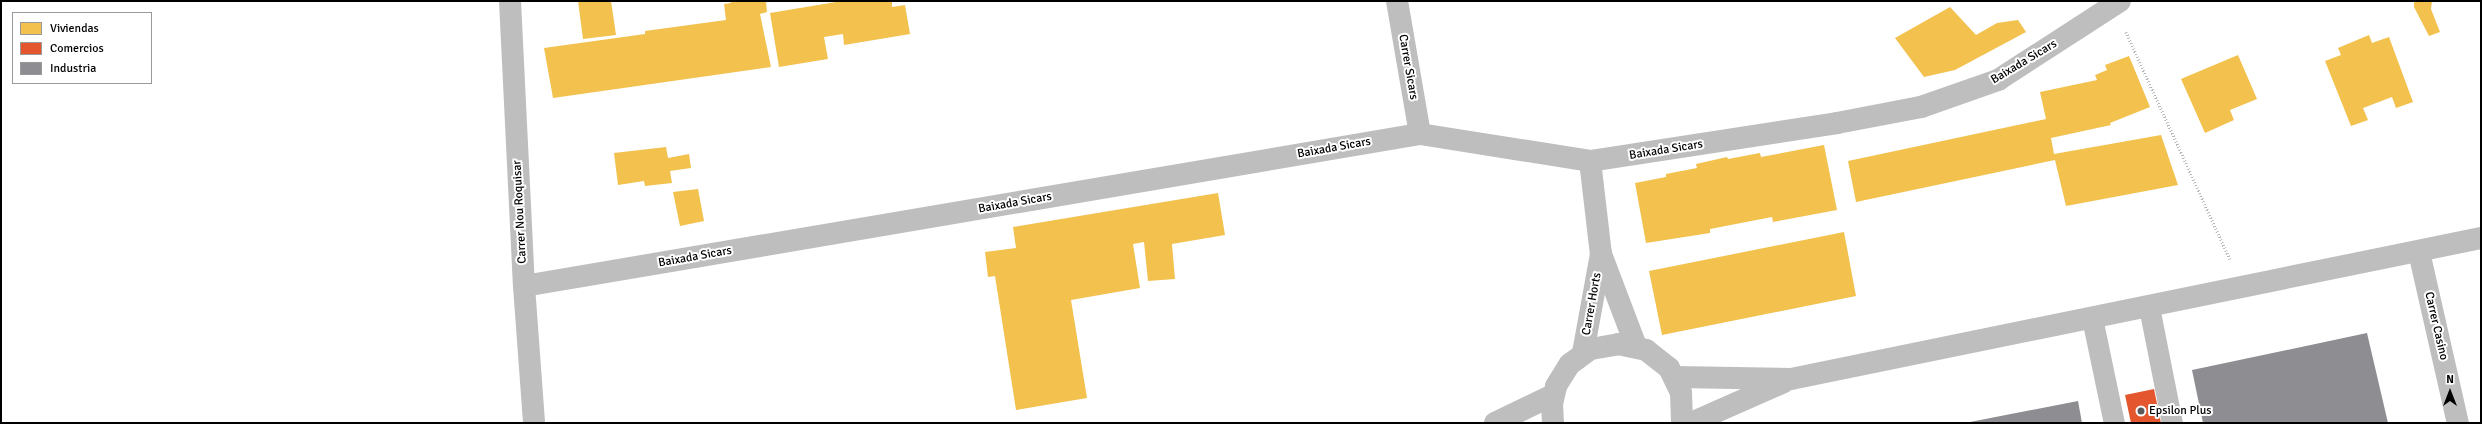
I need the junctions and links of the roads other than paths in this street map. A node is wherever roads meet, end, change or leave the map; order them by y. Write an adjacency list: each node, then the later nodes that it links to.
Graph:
1 (510, 1): 9 (street, Carrer Nou Roquisar)
2 (1397, 1): 4 (street, Carrer Sicars)
3 (2117, 4): 5 (street, Baixada Sicars)
4 (1420, 134): 5 (street, Baixada Sicars); 9 (street, Baixada Sicars)
5 (1590, 161): 8 (street, Carrer Horts)
6 (2481, 238): 7 (street)
7 (2419, 252): 10 (street); 24 (street, Carrer Casino)
8 (1601, 254): 12 (street, Carrer Horts); 13 (street, Carrer Horts)
9 (524, 286): 17 (street, Carrer Nou Roquisar)
10 (2148, 306): 11 (street); 23 (lane)
11 (2092, 318): 15 (street); 22 (lane)
12 (1636, 346): 13 (street); 14 (street)
13 (1583, 353): 16 (street)
14 (1675, 376): 15 (street); 20 (street)
15 (1791, 379): 21 (street)
16 (1553, 395): 18 (street); 19 (street)
17 (534, 423)
18 (1495, 423)
19 (1553, 423)
20 (1682, 423)
21 (1691, 423)
22 (2114, 423)
23 (2172, 423)
24 (2458, 423)

